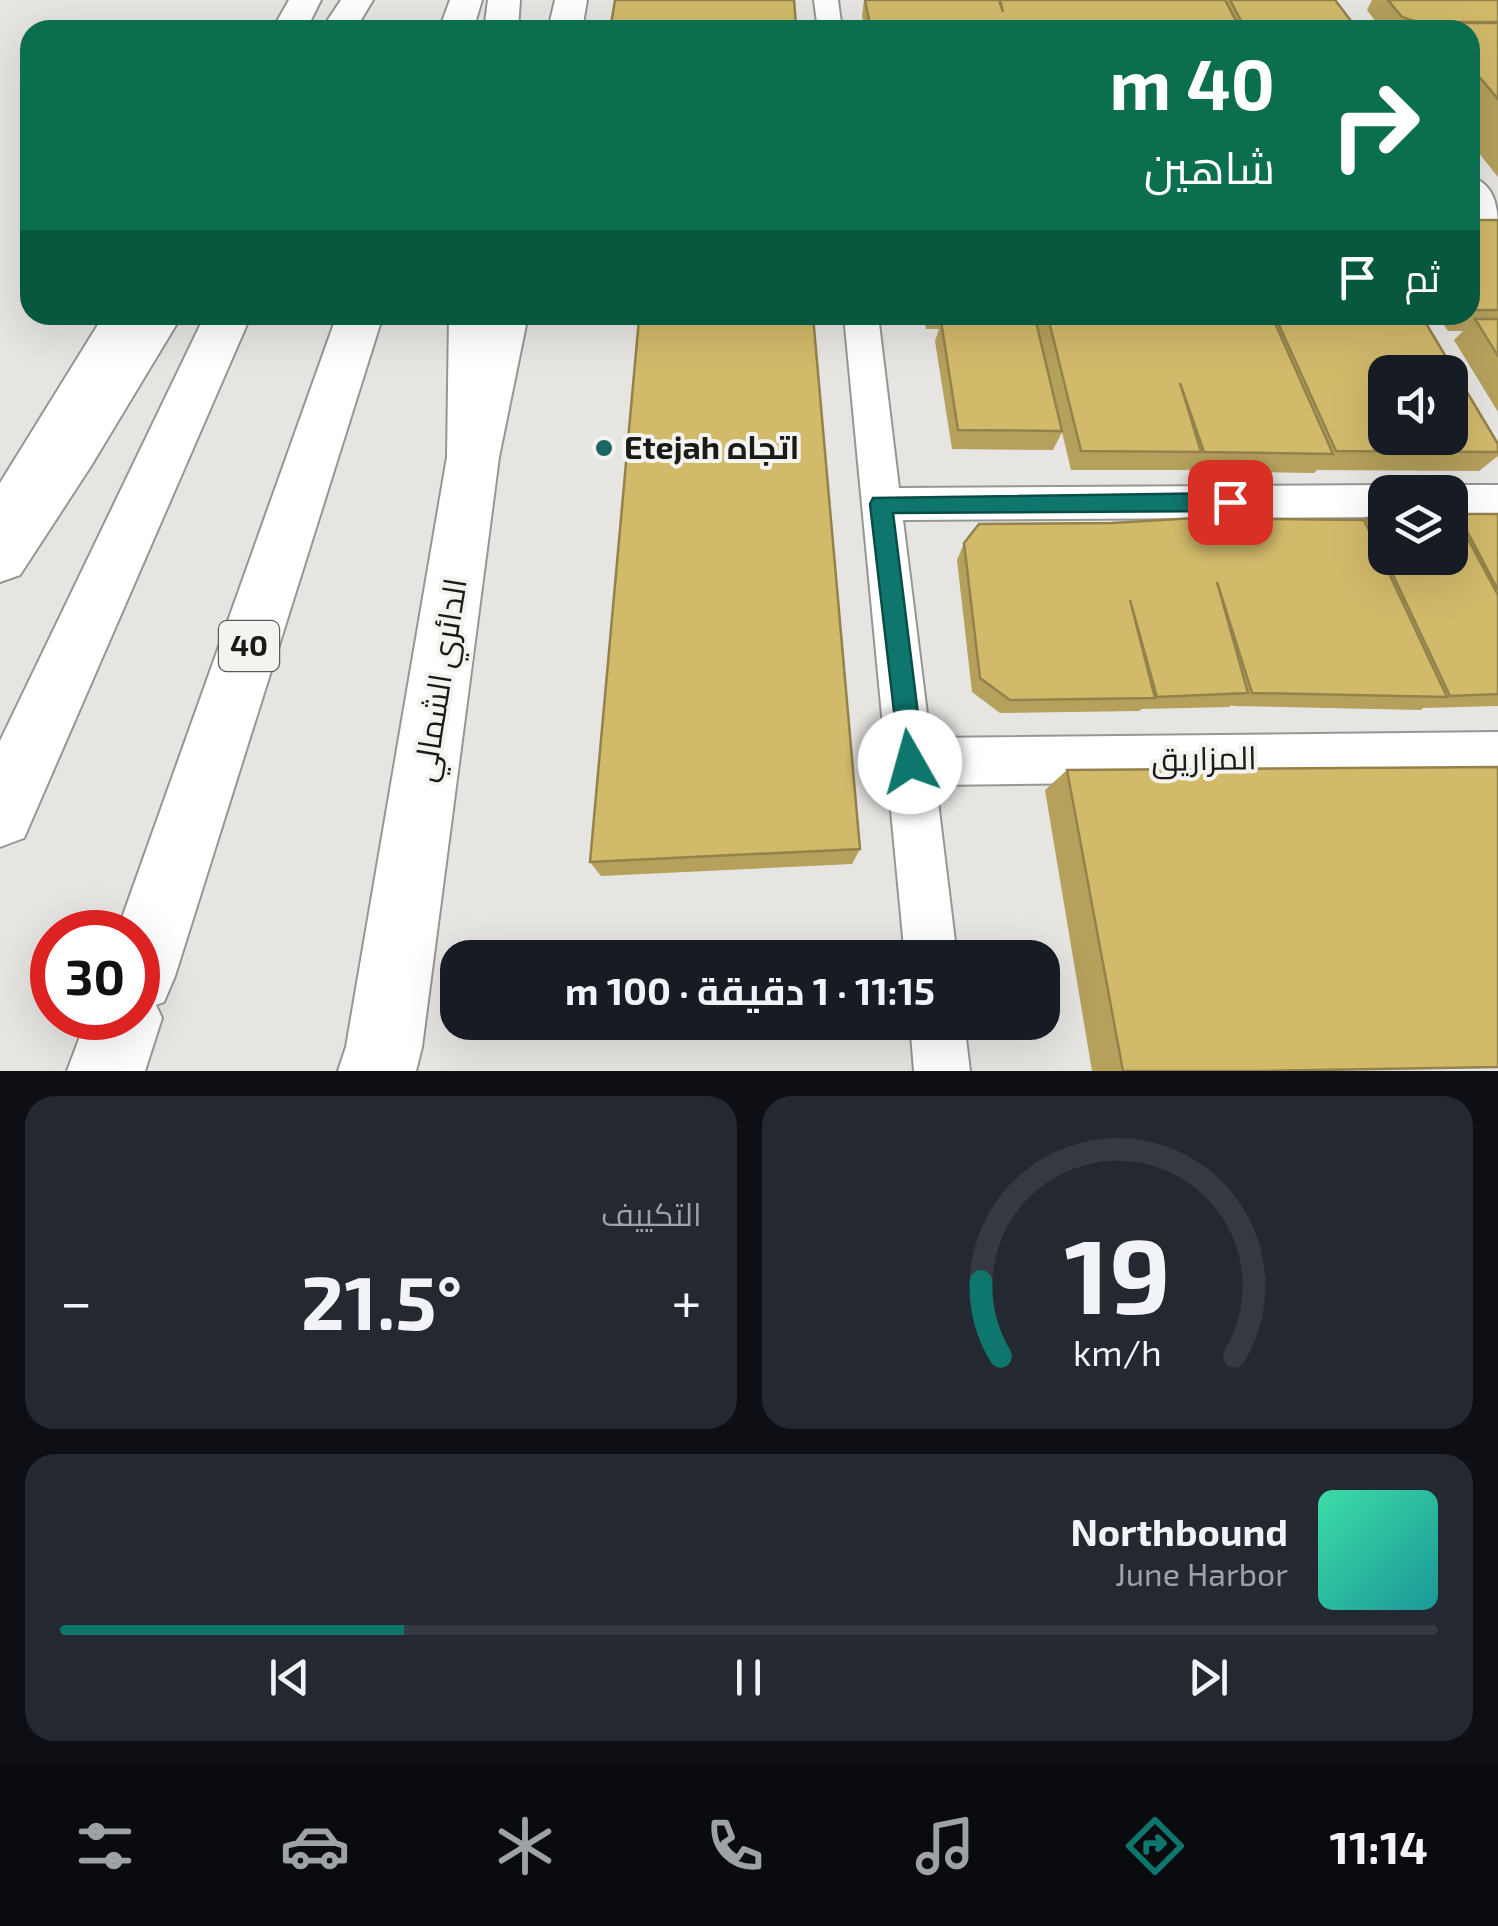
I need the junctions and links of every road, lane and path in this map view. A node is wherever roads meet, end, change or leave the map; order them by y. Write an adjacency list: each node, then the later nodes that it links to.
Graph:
1 (121, 325): 13 (main road)
2 (153, 325): 14 (main road)
3 (223, 325): 17 (main road)
4 (357, 325): 18 (main road, 40)
5 (472, 325): 8 (main road)
6 (503, 325): 8 (main road, الدائري الشمالي)
7 (862, 325): 12 (street)
8 (473, 457): 22 (main road, الدائري الشمالي)
9 (1498, 500): 11 (street)
10 (1368, 501): 12 (street)
11 (1468, 501)
12 (881, 504): 16 (street)
13 (0, 532)
14 (0, 558)
15 (1498, 756): 16 (street, المزاريق)
16 (910, 762): 19 (street)
17 (0, 814)
18 (160, 910)
19 (929, 940)
20 (117, 1040): 23 (main road)
21 (939, 1040): 24 (street)
22 (383, 1063)
23 (106, 1071)
24 (942, 1071)

